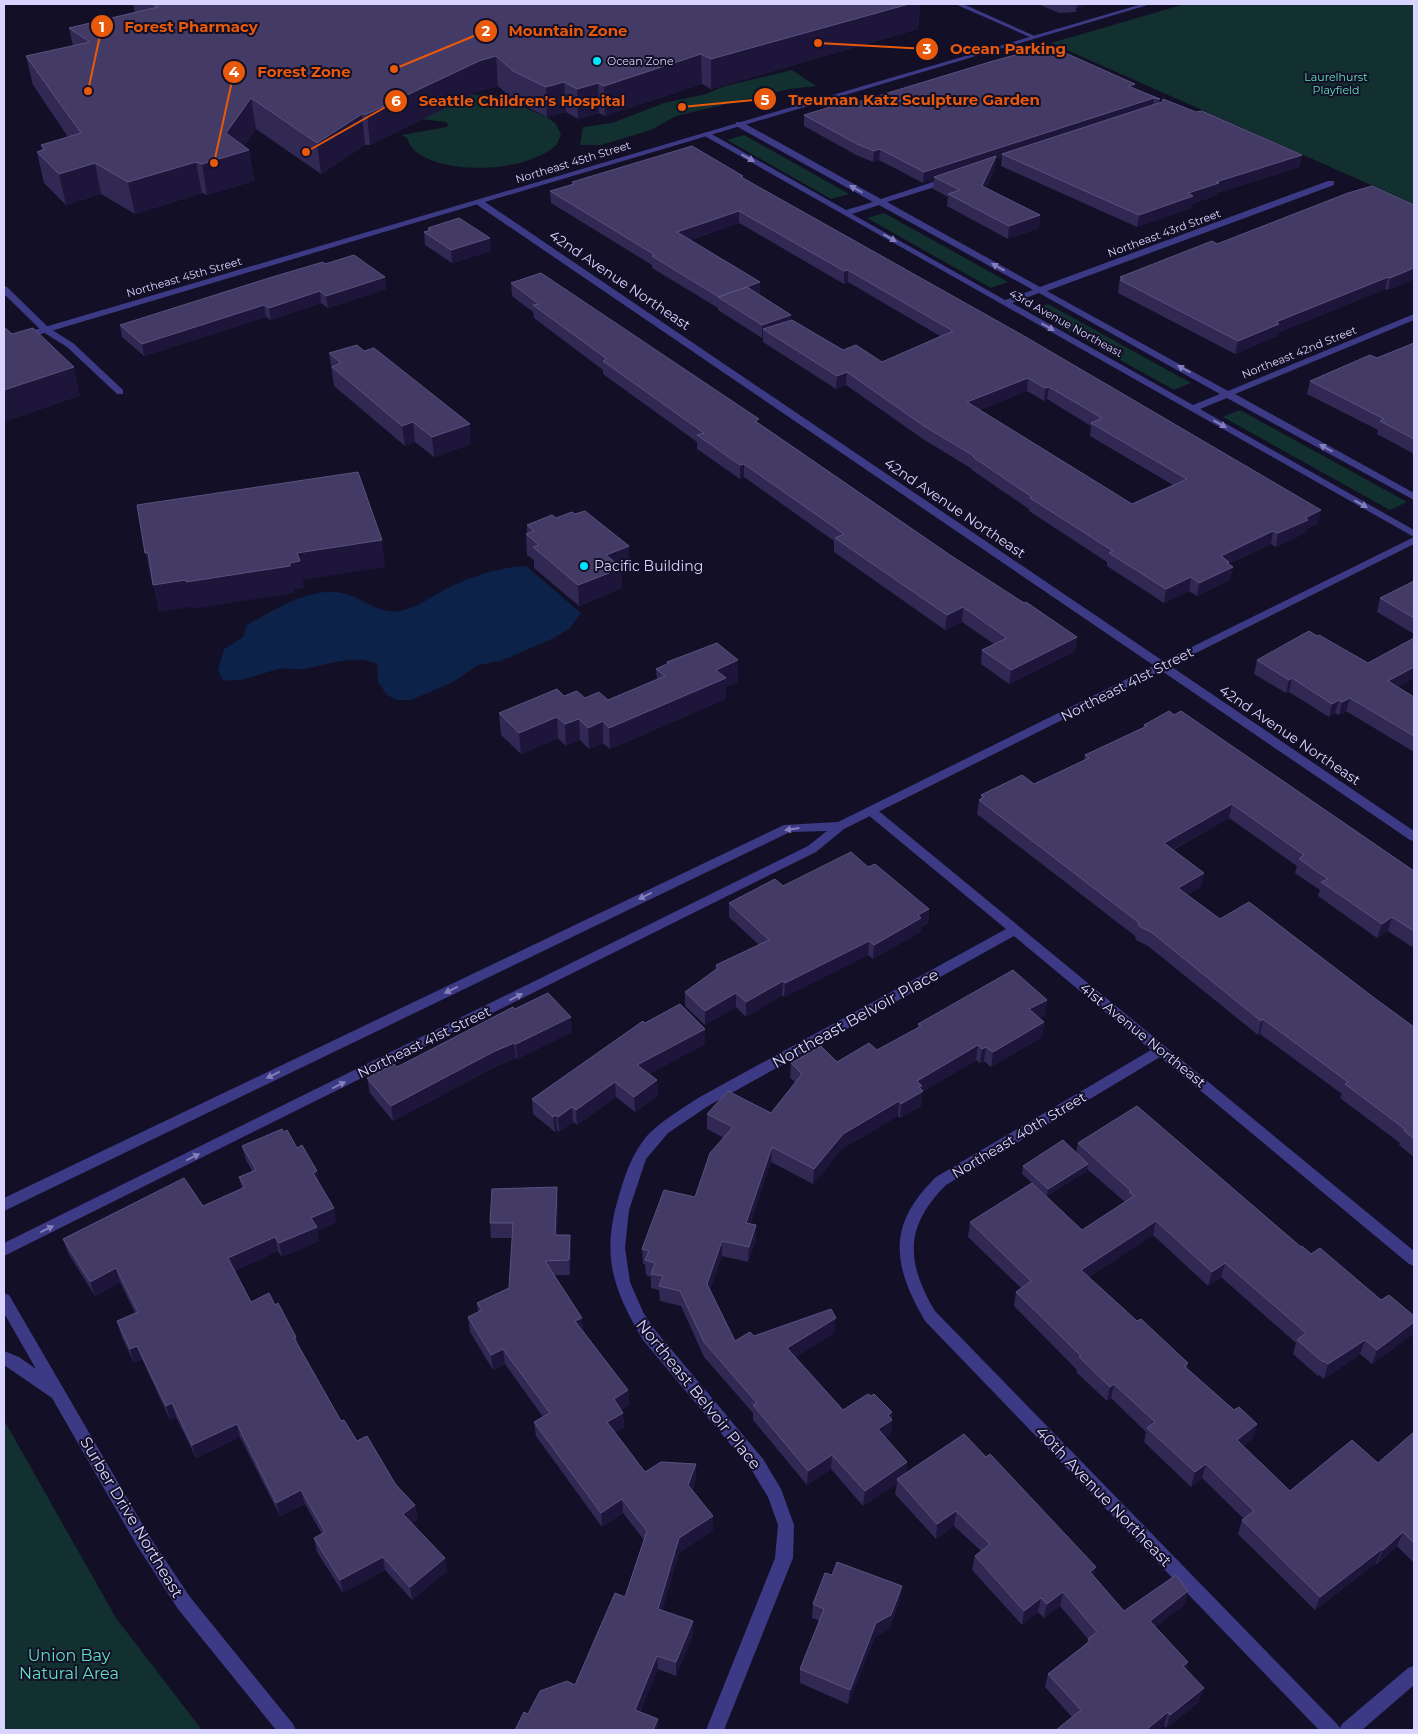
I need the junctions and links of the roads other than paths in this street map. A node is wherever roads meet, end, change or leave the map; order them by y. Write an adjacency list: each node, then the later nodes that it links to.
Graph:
1 (958, 4): 3 (street)
2 (1148, 4): 3 (street, Northeast 45th Street)
3 (1034, 37): 4 (street, Northeast 45th Street)
4 (739, 124): 5 (street, Northeast 45th Street); 9 (street, 43rd Avenue Northeast, one-way to 4)
5 (706, 134): 8 (street, Northeast 45th Street); 10 (street, 43rd Avenue Northeast, one-way to 10)
6 (959, 176): 9 (street)
7 (1330, 183): 12 (street, Northeast 43rd Street)
8 (479, 202): 15 (street, Northeast 45th Street); 23 (street, 42nd Avenue Northeast)
9 (880, 202): 10 (street); 12 (street, 43rd Avenue Northeast, one-way to 9)
10 (846, 213): 13 (street, 43rd Avenue Northeast, one-way to 13)
11 (4, 289): 15 (street)
12 (1041, 290): 13 (street, Northeast 43rd Street); 18 (street, 43rd Avenue Northeast, one-way to 12)
13 (1005, 303): 19 (street, 43rd Avenue Northeast, one-way to 19)
14 (1414, 317): 18 (street, Northeast 42nd Street)
15 (46, 330): 16 (street, Northeast 45th Street); 17 (street)
16 (4, 342)
17 (120, 392)
18 (1228, 394): 19 (street, Northeast 42nd Street); 20 (street, 43rd Avenue Northeast, one-way to 18)
19 (1192, 408): 21 (street, 43rd Avenue Northeast, one-way to 21)
20 (1414, 497)
21 (1414, 534)
22 (1414, 540): 23 (street, Northeast 41st Street)
23 (1162, 667): 24 (street, Northeast 41st Street); 26 (street, 42nd Avenue Northeast)
24 (871, 811): 25 (street, Northeast 41st Street); 27 (street, 41st Avenue Northeast)
25 (840, 826): 29 (street, Northeast 41st Street, one-way to 29); 31 (street, Northeast 41st Street, one-way to 25)
26 (1414, 837)
27 (1015, 930): 28 (street, 41st Avenue Northeast); 38 (street, Northeast Belvoir Place)
28 (1161, 1050): 30 (street, Northeast 40th Street); 32 (street, 41st Avenue Northeast)
29 (4, 1205)
30 (906, 1245): 39 (street, 40th Avenue Northeast)
31 (4, 1250)
32 (1414, 1260)
33 (4, 1299): 35 (street, Surber Drive Northeast)
34 (4, 1358): 35 (street, Surber Drive Northeast)
35 (58, 1393): 37 (street, Surber Drive Northeast)
36 (1414, 1674): 40 (street)
37 (287, 1730)
38 (715, 1730)
39 (1331, 1730)
40 (1348, 1730)

